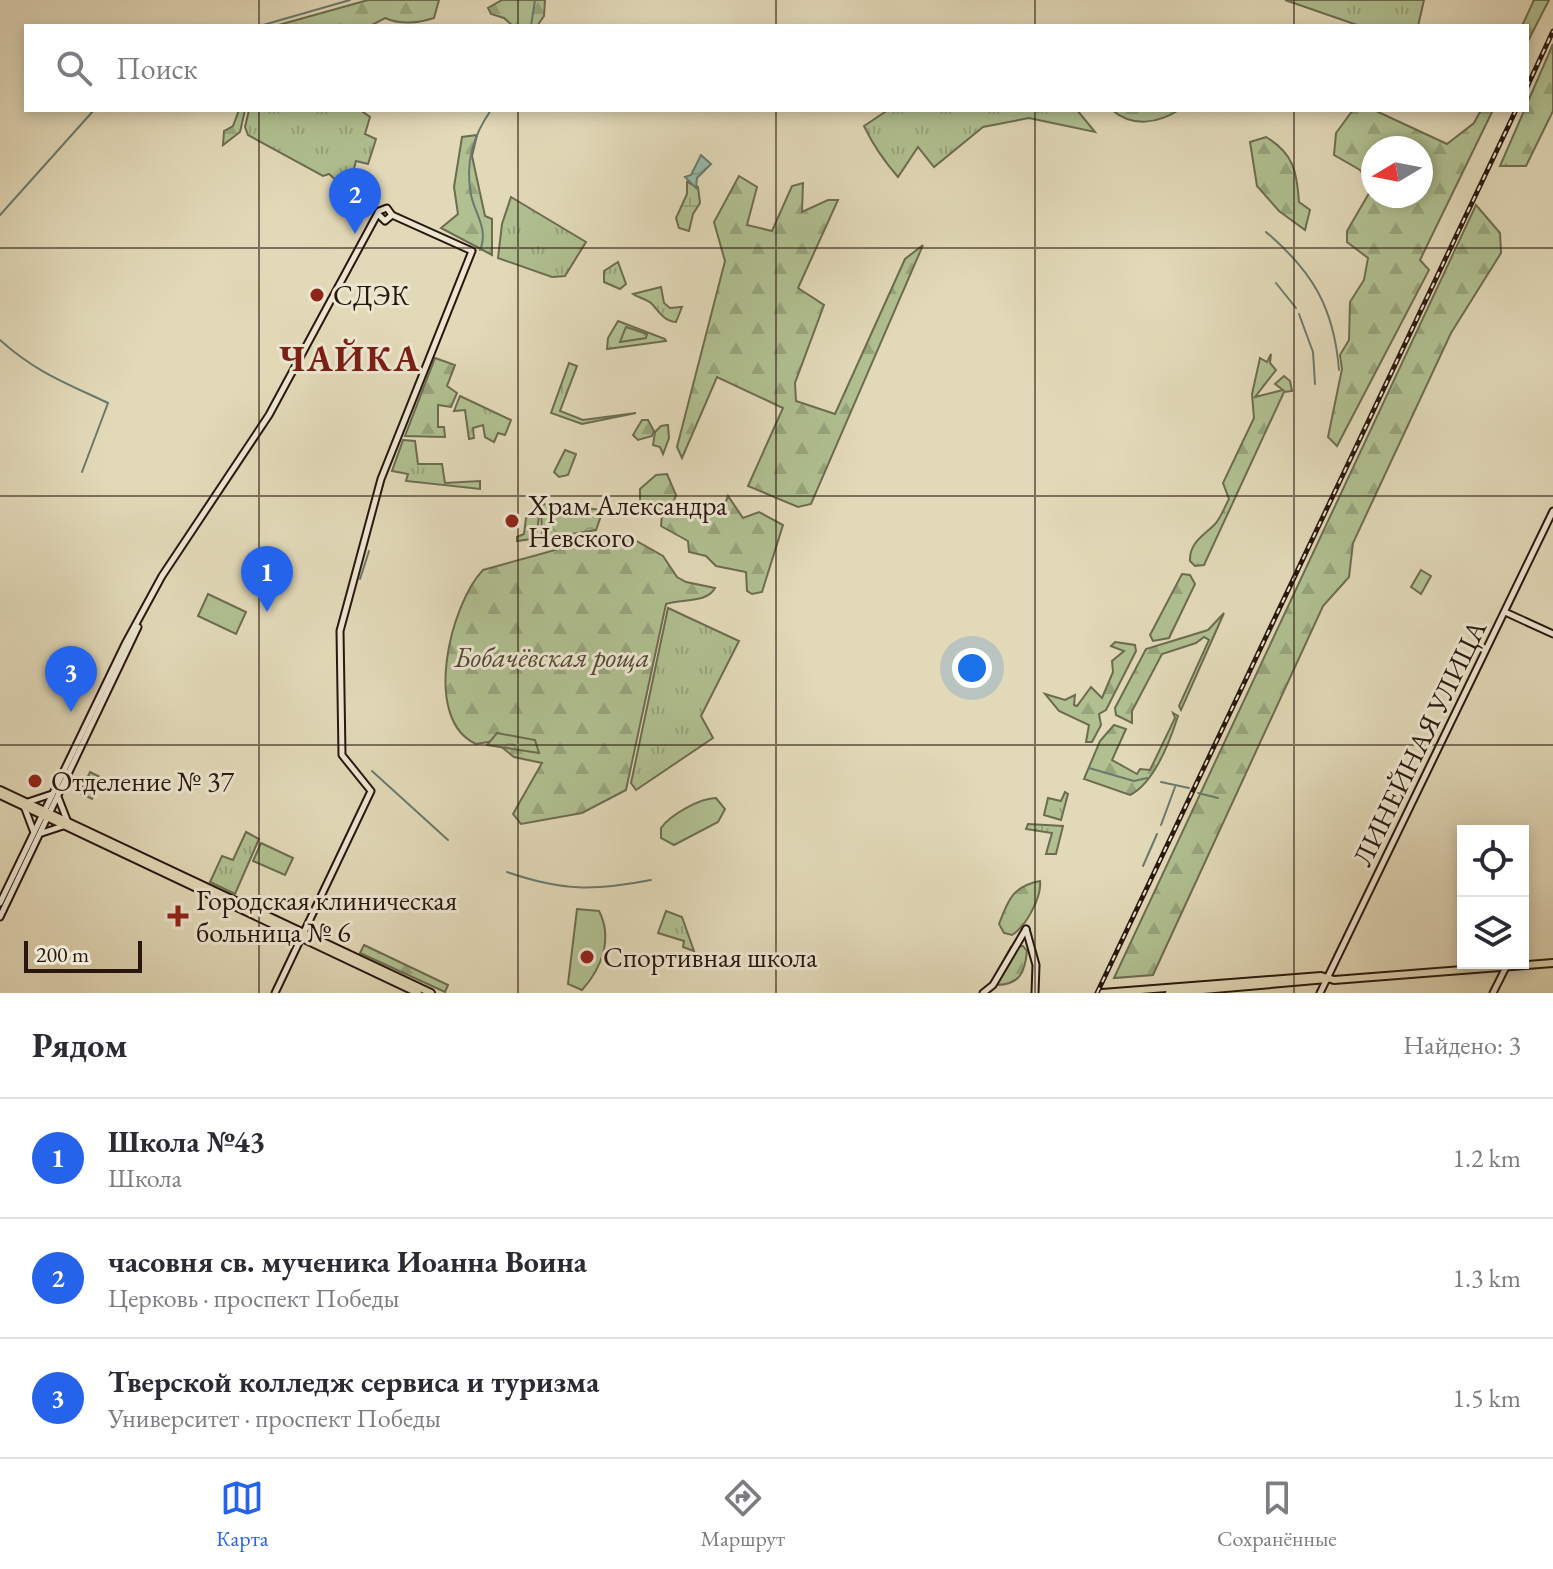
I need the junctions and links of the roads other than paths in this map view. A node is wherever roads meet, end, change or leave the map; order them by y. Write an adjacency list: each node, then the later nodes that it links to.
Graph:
1 (378, 214): 2 (street); 3 (street); 5 (street)
2 (392, 215): 3 (street); 4 (street)
3 (386, 221): 4 (street); 5 (street)
4 (404, 221): 17 (street)
5 (371, 229): 10 (street)
6 (1553, 511): 7 (street, ЛИНЕЙНАЯ УЛИЦА)
7 (1505, 612): 8 (street); 24 (street, ЛИНЕЙНАЯ УЛИЦА)
8 (1553, 634)
9 (0, 792): 11 (main road)
10 (55, 794): 11 (street); 12 (street); 13 (street)
11 (24, 804): 12 (main road); 14 (street)
12 (46, 814): 13 (main road); 14 (street)
13 (67, 824): 14 (street); 17 (main road)
14 (36, 835): 15 (street); 16 (street)
15 (0, 903)
16 (0, 917)
17 (303, 936): 26 (street); 27 (main road); 28 (main road)
18 (1017, 944): 19 (street); 19 (street); 29 (street)
19 (1032, 950): 30 (street)
20 (1553, 963): 21 (main road)
21 (1529, 965)
22 (1476, 969): 24 (main road)
23 (1505, 969): 33 (street)
24 (1327, 979): 25 (main road); 32 (street, ЛИНЕЙНАЯ УЛИЦА)
25 (1172, 991): 31 (main road)
26 (275, 993)
27 (418, 993)
28 (431, 993)
29 (983, 993)
30 (1035, 993)
31 (1102, 993)
32 (1320, 993)
33 (1493, 993)

